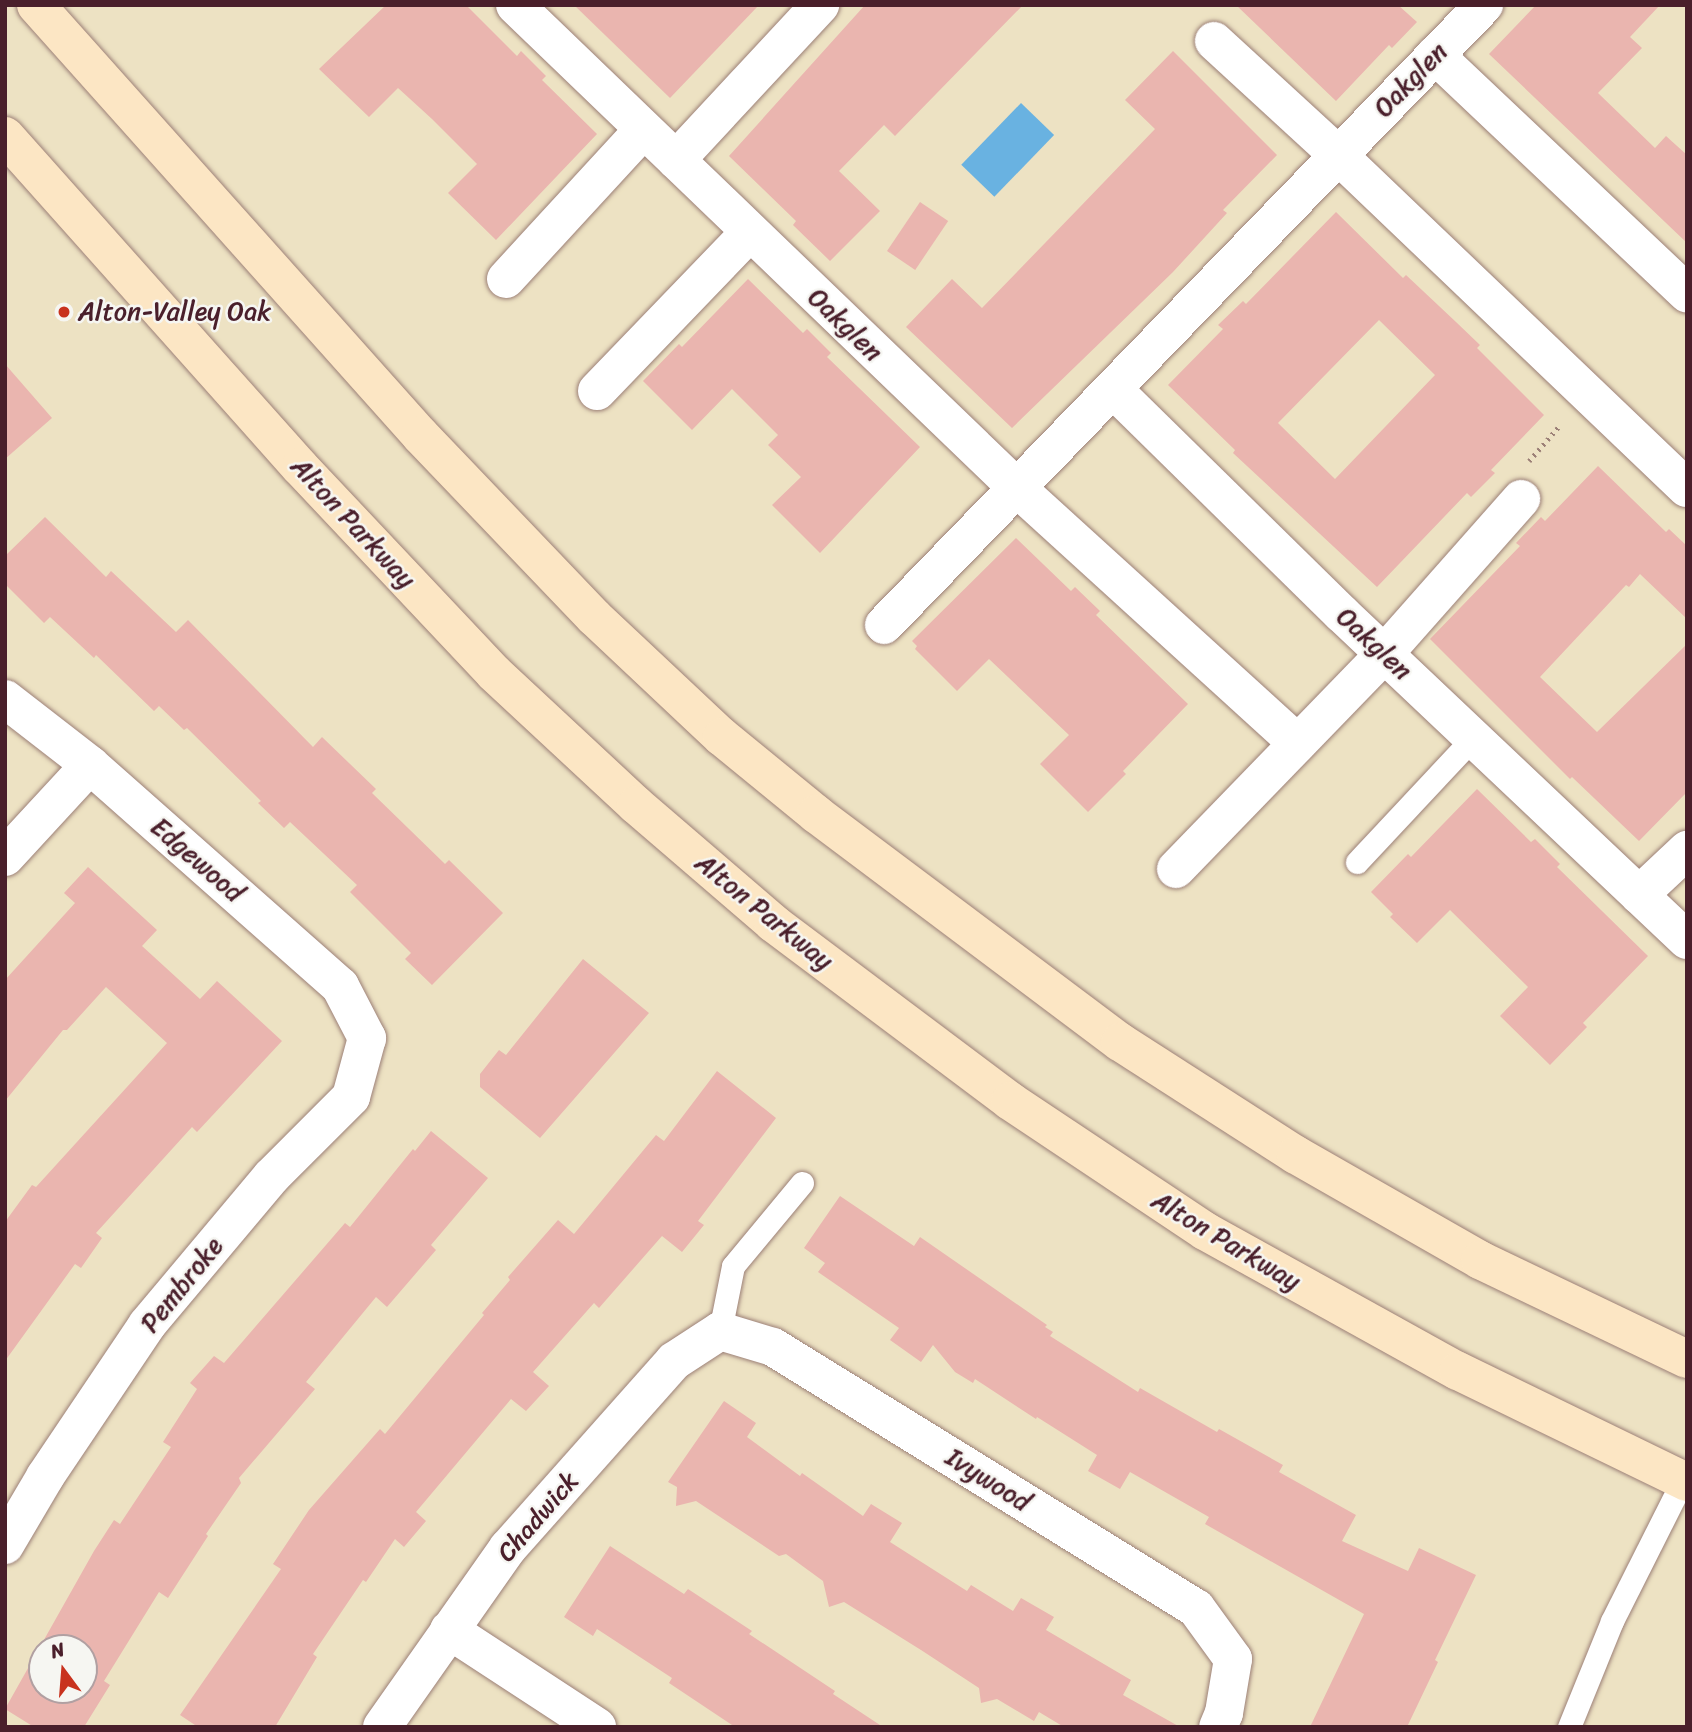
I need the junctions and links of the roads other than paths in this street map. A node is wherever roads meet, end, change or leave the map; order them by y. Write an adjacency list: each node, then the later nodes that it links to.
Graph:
1 (36, 5): 34 (main road)
2 (515, 5): 7 (street, Oakglen)
3 (820, 5): 10 (street)
4 (1483, 5): 6 (street, Oakglen)
5 (1214, 41): 9 (street)
6 (1435, 55): 9 (street, Oakglen); 13 (street)
7 (643, 130): 10 (street, Oakglen); 12 (street)
8 (5, 136): 35 (main road, Alton Parkway)
9 (1338, 155): 14 (street, Oakglen); 17 (street)
10 (676, 160): 11 (street, Oakglen)
11 (749, 233): 15 (street); 16 (street, Oakglen)
12 (506, 279)
13 (1687, 293)
14 (1113, 389): 16 (street, Oakglen); 20 (street, Oakglen)
15 (597, 391)
16 (1017, 488): 19 (street, Oakglen); 23 (street, Oakglen)
17 (1687, 488)
18 (1521, 499): 20 (street)
19 (884, 625)
20 (1384, 654): 22 (street, Oakglen); 23 (street)
21 (5, 699): 24 (street, Edgewood)
22 (1473, 738): 27 (lane); 29 (street, Oakglen)
23 (1297, 743): 28 (street)
24 (90, 765): 26 (street); 31 (street, Edgewood)
25 (1687, 850): 29 (street)
26 (5, 857)
27 (1357, 862)
28 (1176, 870)
29 (1639, 895): 30 (street, Oakglen)
30 (1687, 940)
31 (367, 1038): 36 (street, Pembroke)
32 (802, 1183): 33 (lane)
33 (720, 1331): 37 (street, Chadwick); 40 (street, Ivywood)
34 (1687, 1359)
35 (1685, 1481): 41 (lane)
36 (5, 1545)
37 (449, 1630): 38 (street, Chadwick); 39 (street)
38 (382, 1727)
39 (597, 1727)
40 (1218, 1727)
41 (1569, 1727)

